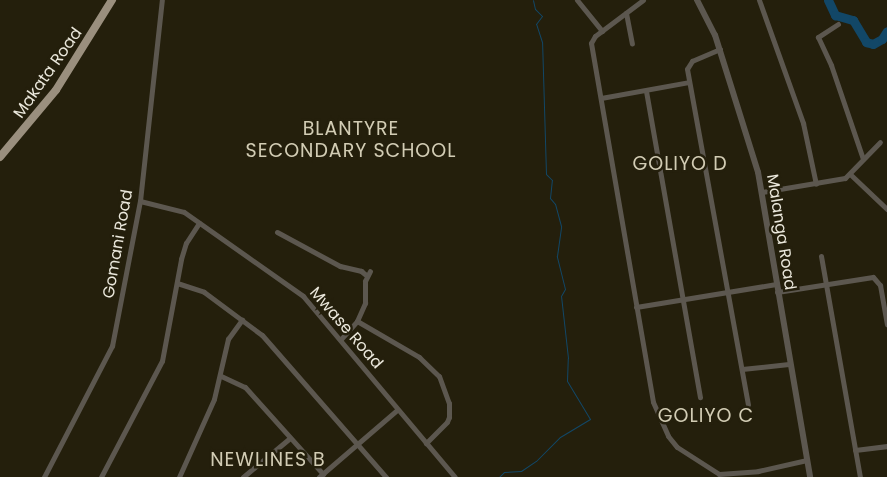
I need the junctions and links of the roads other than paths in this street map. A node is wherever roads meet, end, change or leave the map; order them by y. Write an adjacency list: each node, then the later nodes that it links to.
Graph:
1 (112, 0): 16 (main road, Makata Road)
2 (162, 0): 21 (street, Gomani Road)
3 (577, 0): 9 (street)
4 (698, 0): 11 (street, Malanga Road)
5 (759, 0): 19 (street)
6 (638, 1): 7 (street)
7 (626, 13): 9 (street); 10 (street)
8 (838, 24): 17 (street)
9 (602, 31): 14 (street)
10 (632, 43)
11 (720, 48): 12 (street); 20 (street, Malanga Road)
12 (689, 82): 13 (street); 29 (street)
13 (646, 91): 14 (street); 30 (street)
14 (601, 98): 31 (street)
15 (880, 142): 17 (street)
16 (0, 157)
17 (863, 159): 18 (street)
18 (852, 175): 19 (street); 22 (street)
19 (816, 184): 20 (street)
20 (762, 192): 28 (street, Malanga Road)
21 (140, 201): 23 (street, Mwase Road); 50 (street, Gomani Road)
22 (887, 209)
23 (199, 223): 26 (street); 35 (street, Mwase Road)
24 (277, 232): 33 (street)
25 (821, 256): 27 (street)
26 (177, 283): 32 (street); 51 (street)
27 (826, 283): 28 (street); 34 (street); 46 (street)
28 (777, 288): 29 (street); 36 (street, Malanga Road)
29 (728, 292): 30 (street); 37 (street)
30 (682, 299): 31 (street); 39 (street)
31 (636, 307): 48 (street)
32 (242, 320): 38 (street); 43 (street)
33 (357, 321): 35 (street); 44 (street)
34 (887, 324)
35 (340, 339): 41 (street, Mwase Road)
36 (790, 364): 37 (street); 47 (street, Malanga Road)
37 (742, 369): 40 (street)
38 (221, 376): 42 (street); 52 (street)
39 (700, 397)
40 (748, 404)
41 (397, 410): 43 (street); 44 (street, Mwase Road)
42 (290, 438): 49 (street); 53 (street)
43 (358, 443): 49 (street); 54 (street)
44 (426, 443): 55 (street, Mwase Road)
45 (887, 446): 46 (street)
46 (855, 450): 57 (street)
47 (807, 460): 48 (street); 56 (street, Malanga Road)
48 (759, 474)
49 (321, 475)
50 (46, 476)
51 (101, 477)
52 (179, 477)
53 (243, 477)
54 (386, 477)
55 (455, 477)
56 (810, 477)
57 (860, 477)

